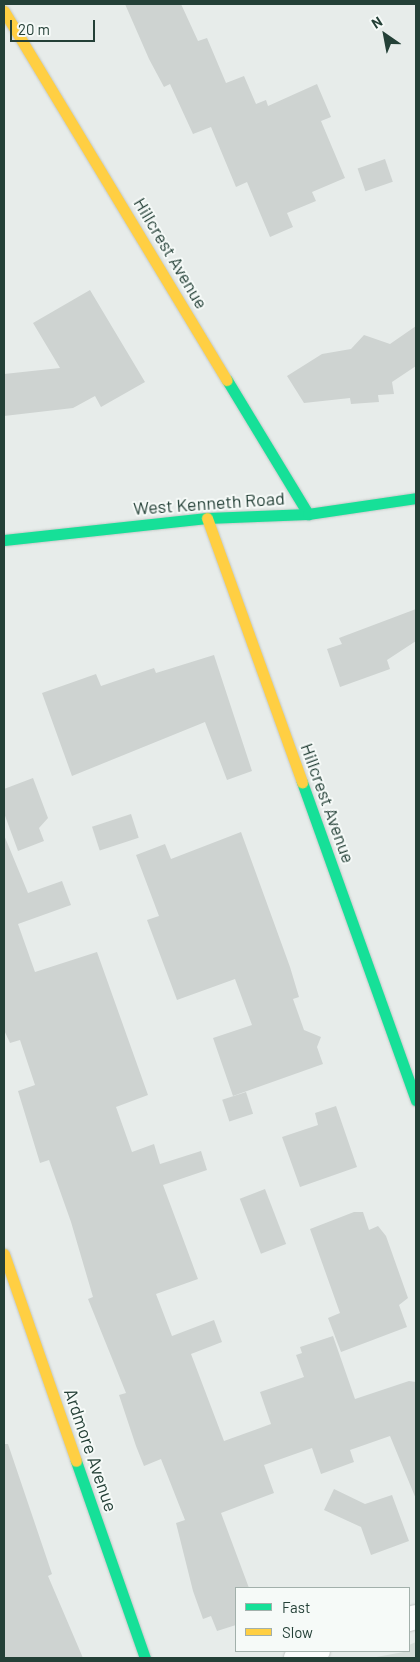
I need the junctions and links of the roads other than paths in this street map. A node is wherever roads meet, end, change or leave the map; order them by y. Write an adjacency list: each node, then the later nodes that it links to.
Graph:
1 (4, 11): 3 (street, Hillcrest Avenue)
2 (416, 498): 3 (street, West Kenneth Road)
3 (308, 514): 4 (street, West Kenneth Road)
4 (206, 518): 5 (street, West Kenneth Road); 6 (street, Hillcrest Avenue)
5 (4, 540)
6 (416, 1100)
7 (4, 1254): 9 (street, Ardmore Avenue)
8 (315, 1652): 10 (street)
9 (145, 1658)
10 (296, 1658)

